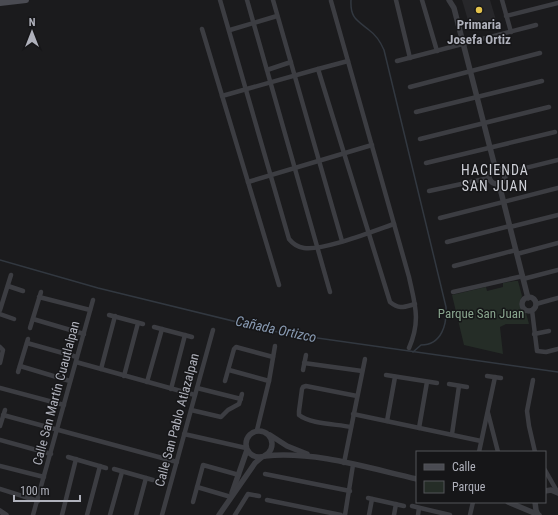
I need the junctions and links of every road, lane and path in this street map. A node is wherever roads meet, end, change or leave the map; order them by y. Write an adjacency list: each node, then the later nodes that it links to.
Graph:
1 (26, 0): 11 (main road)
2 (220, 0): 19 (street)
3 (247, 0): 16 (street)
4 (273, 0): 14 (street)
5 (396, 0): 24 (street)
6 (422, 0): 22 (street)
7 (450, 0): 13 (street)
8 (454, 0): 13 (street)
9 (502, 0): 15 (street)
10 (331, 1): 25 (street)
11 (0, 3)
12 (558, 3): 15 (street)
13 (454, 8): 21 (street)
14 (277, 16): 16 (street); 27 (street)
15 (506, 16): 20 (street)
16 (254, 23): 19 (street); 29 (street)
17 (536, 25): 20 (street)
18 (202, 29): 36 (street)
19 (230, 30): 35 (street)
20 (511, 32): 21 (street)
21 (463, 45): 22 (street); 30 (street)
22 (437, 51): 24 (street)
23 (540, 53): 30 (street)
24 (410, 58): 26 (street)
25 (348, 61): 28 (street); 43 (street)
26 (397, 61)
27 (291, 62): 29 (street); 31 (street)
28 (318, 69): 31 (street); 45 (street)
29 (267, 70): 33 (street)
30 (470, 72): 34 (street); 37 (street)
31 (294, 76): 33 (street); 47 (street)
32 (542, 81): 37 (street)
33 (271, 83): 35 (street); 50 (street)
34 (410, 87)
35 (247, 89): 36 (street); 52 (street)
36 (222, 96): 54 (street)
37 (477, 98): 39 (street); 40 (street)
38 (549, 107): 40 (street)
39 (416, 112)
40 (483, 123): 42 (street); 44 (street)
41 (555, 132): 44 (street)
42 (420, 139)
43 (372, 145): 45 (street); 61 (street)
44 (490, 148): 48 (street); 49 (street)
45 (344, 154): 47 (street); 63 (street)
46 (558, 160): 51 (street)
47 (319, 161): 50 (street); 64 (street)
48 (426, 163)
49 (495, 167): 51 (street); 53 (street)
50 (295, 168): 52 (street); 67 (street)
51 (505, 174): 55 (street)
52 (271, 175): 54 (street); 67 (street)
53 (489, 178): 55 (street); 57 (street)
54 (248, 182): 73 (street)
55 (499, 184): 58 (street)
56 (558, 188): 58 (street)
57 (429, 191)
58 (504, 202): 60 (street); 62 (street)
59 (558, 215): 62 (street)
60 (440, 218)
61 (394, 224): 63 (street); 83 (street)
62 (510, 227): 65 (street); 68 (street)
63 (368, 232): 64 (street); 83 (street)
64 (342, 241): 67 (street)
65 (447, 242)
66 (558, 243): 68 (street)
67 (318, 248): 77 (street)
68 (516, 252): 69 (street); 72 (street)
69 (454, 266)
70 (558, 270): 72 (street)
71 (11, 274): 74 (street)
72 (523, 278): 78 (street); 80 (street)
73 (279, 285)
74 (8, 286): 75 (street); 85 (street)
75 (23, 291)
76 (41, 292): 79 (street)
77 (330, 292)
78 (452, 292)
79 (39, 297): 86 (street); 92 (street)
80 (528, 298): 84 (street); 87 (street)
81 (558, 298): 84 (street)
82 (93, 300): 86 (street, Calle San Martín Cuautlalpan)
83 (415, 304): 104 (street)
84 (536, 304): 87 (street)
85 (0, 310)
86 (90, 310): 98 (street, Calle San Martín Cuautlalpan)
87 (532, 310): 99 (street)
88 (0, 314): 91 (street)
89 (109, 315): 90 (street)
90 (115, 316): 114 (street); 120 (street)
91 (14, 319)
92 (33, 319): 94 (street); 98 (street)
93 (154, 327): 95 (street)
94 (30, 328)
95 (162, 329): 100 (street); 129 (street)
96 (213, 330): 136 (street, Calle San Pablo Atlazalpan)
97 (549, 331): 99 (street)
98 (84, 334): 107 (street, Calle San Martín Cuautlalpan)
99 (534, 334): 105 (street)
100 (185, 335): 101 (street); 137 (street)
101 (192, 337)
102 (275, 346): 108 (street)
103 (0, 347): 111 (street)
104 (409, 348)
105 (558, 349)
106 (306, 356): 112 (street)
107 (77, 357): 110 (street, Calle San Martín Cuautlalpan); 113 (street)
108 (274, 357): 115 (street); 128 (street)
109 (365, 359): 117 (street)
110 (76, 362): 114 (street); 126 (street, Calle San Martín Cuautlalpan)
111 (0, 363)
112 (304, 363): 116 (street); 117 (street)
113 (20, 366): 118 (street); 126 (street)
114 (101, 369): 120 (street)
115 (228, 370): 127 (street); 128 (street)
116 (303, 370)
117 (362, 371): 139 (street)
118 (18, 372)
119 (386, 375): 122 (street)
120 (124, 376): 129 (street)
121 (487, 376): 123 (street)
122 (395, 377): 130 (street); 144 (street)
123 (495, 377): 124 (street); 142 (street)
124 (501, 378)
125 (533, 380): 158 (street)
126 (70, 381): 140 (street, Calle San Martín Cuautlalpan)
127 (225, 381)
128 (269, 381): 149 (street)
129 (147, 382): 137 (street)
130 (427, 382): 131 (street); 147 (street)
131 (437, 384)
132 (450, 384): 133 (street)
133 (459, 386): 134 (street); 151 (street)
134 (467, 387)
135 (0, 388): 140 (street)
136 (197, 388): 138 (street, Calle San Pablo Atlazalpan); 141 (street)
137 (171, 389): 138 (street)
138 (195, 395): 141 (street, Calle San Pablo Atlazalpan)
139 (357, 396): 143 (street); 146 (street)
140 (64, 405): 148 (street, Calle San Martín Cuautlalpan)
141 (191, 410): 150 (street, Calle San Pablo Atlazalpan)
142 (488, 410): 154 (street); 157 (street)
143 (353, 414): 144 (street); 146 (street)
144 (387, 421): 147 (street)
145 (0, 426): 148 (street)
146 (350, 427): 165 (street)
147 (419, 428): 151 (street)
148 (57, 429): 159 (street, Calle San Martín Cuautlalpan); 164 (street)
149 (257, 430): 152 (street); 155 (street)
150 (184, 434): 155 (street); 164 (street, Calle San Pablo Atlazalpan)
151 (452, 434): 154 (street)
152 (269, 435): 160 (street); 162 (street)
153 (0, 440): 159 (street)
154 (481, 441): 156 (street)
155 (247, 449): 160 (street); 174 (street)
156 (479, 451)
157 (498, 451)
158 (535, 451)
159 (50, 454): 175 (street, Calle San Martín Cuautlalpan)
160 (263, 456): 162 (street); 185 (street)
161 (68, 457): 163 (street)
162 (313, 457): 165 (street)
163 (76, 459): 168 (street); 201 (street)
164 (177, 462): 205 (street, Calle San Pablo Atlazalpan)
165 (344, 463): 166 (street)
166 (353, 465): 177 (street); 181 (street)
167 (0, 466): 175 (street)
168 (100, 466): 169 (street); 202 (street)
169 (106, 468)
170 (114, 469): 171 (street)
171 (122, 472): 176 (street); 203 (street)
172 (546, 472): 183 (street)
173 (265, 474): 181 (street)
174 (239, 475): 179 (street); 185 (street)
175 (44, 477): 187 (street, Calle San Martín Cuautlalpan)
176 (146, 478): 178 (street); 204 (street)
177 (416, 479)
178 (153, 480)
179 (197, 487): 185 (street); 188 (street)
180 (0, 489): 187 (street)
181 (350, 491): 209 (street)
182 (546, 491): 183 (street)
183 (558, 493)
184 (259, 496): 207 (street)
185 (230, 497): 206 (street)
186 (267, 500): 208 (street)
187 (38, 501): 200 (street, Calle San Martín Cuautlalpan)
188 (193, 502)
189 (473, 503): 214 (street)
190 (510, 503): 198 (street)
191 (535, 503): 198 (street)
192 (396, 504): 193 (street); 210 (street); 211 (street)
193 (404, 506)
194 (412, 506): 195 (street)
195 (419, 508): 197 (street); 212 (street)
196 (0, 512): 199 (street)
197 (443, 514): 213 (street)
198 (538, 514)
199 (6, 515)
200 (33, 515)
201 (62, 515)
202 (87, 515)
203 (110, 515)
204 (136, 515)
205 (162, 515)
206 (219, 515)
207 (235, 515)
208 (341, 515)
209 (345, 515)
210 (369, 515)
211 (394, 515)
212 (418, 515)
213 (450, 515)
214 (470, 515)

